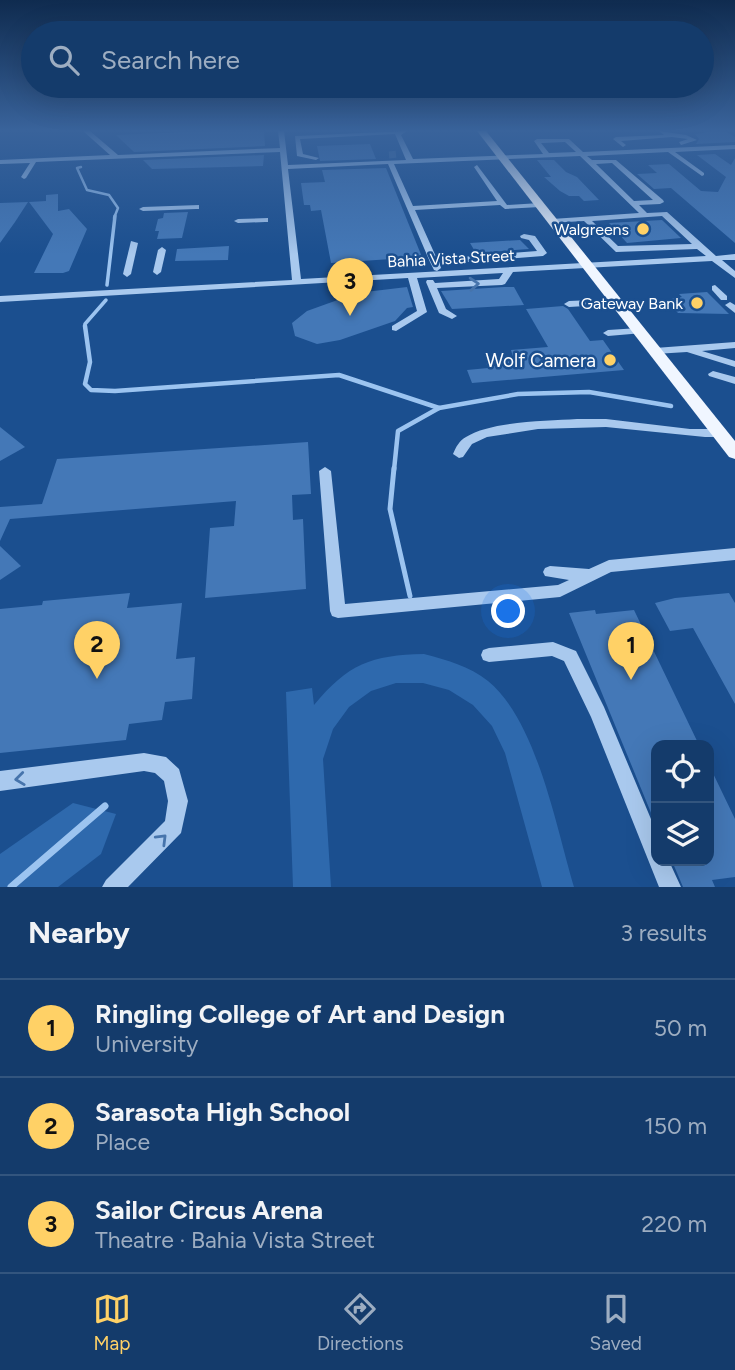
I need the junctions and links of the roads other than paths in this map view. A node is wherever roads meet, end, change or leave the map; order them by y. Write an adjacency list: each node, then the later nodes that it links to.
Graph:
1 (27, 172): 8 (street)
2 (286, 172): 16 (street)
3 (396, 172): 13 (street)
4 (481, 172): 10 (street)
5 (513, 172): 9 (main road)
6 (602, 172): 11 (street)
7 (627, 172): 11 (street)
8 (24, 177)
9 (537, 202): 10 (street); 19 (main road)
10 (503, 203): 13 (street)
11 (633, 203): 15 (street)
12 (196, 207): 14 (street)
13 (410, 208): 28 (street)
14 (143, 209)
15 (645, 215): 17 (street); 23 (street)
16 (290, 218): 18 (street); 38 (street)
17 (585, 218): 19 (street); 23 (street)
18 (265, 220): 20 (street)
19 (552, 220): 29 (main road)
20 (237, 221)
21 (524, 236): 28 (street)
22 (134, 243): 32 (street)
23 (699, 246): 26 (street)
24 (162, 250): 31 (street)
25 (735, 257): 26 (street, Bahia Vista Street)
26 (716, 258): 27 (street, Bahia Vista Street); 36 (street)
27 (677, 261): 29 (street, Bahia Vista Street); 33 (street)
28 (434, 262): 35 (street)
29 (588, 267): 30 (street, Bahia Vista Street); 42 (main road)
30 (509, 271): 35 (street, Bahia Vista Street); 39 (street, one-way to 30)
31 (157, 272)
32 (127, 274)
33 (691, 274)
34 (425, 275): 35 (street, Bahia Vista Street); 37 (street, Bahia Vista Street); 39 (street)
35 (439, 275)
36 (735, 275)
37 (412, 276): 38 (street, Bahia Vista Street); 46 (street)
38 (298, 282): 41 (street, Bahia Vista Street)
39 (432, 286): 45 (street)
40 (715, 289): 44 (street)
41 (0, 299)
42 (616, 302): 43 (street); 47 (main road)
43 (569, 304)
44 (730, 304)
45 (452, 316)
46 (397, 327)
47 (639, 331): 48 (street); 51 (main road)
48 (608, 333)
49 (735, 345): 50 (street)
50 (685, 349): 51 (street); 52 (street)
51 (655, 351): 55 (main road)
52 (735, 364)
53 (713, 374): 54 (street)
54 (735, 381)
55 (715, 428): 56 (main road); 57 (street)
56 (735, 453)
57 (459, 454)
58 (325, 471): 61 (street)
59 (735, 554): 61 (street)
60 (550, 572): 61 (street)
61 (591, 576)
62 (489, 655): 64 (street)
63 (0, 781): 66 (street, one-way to 63)
64 (651, 843)
65 (661, 866): 67 (street)
66 (113, 887)
67 (670, 887)

